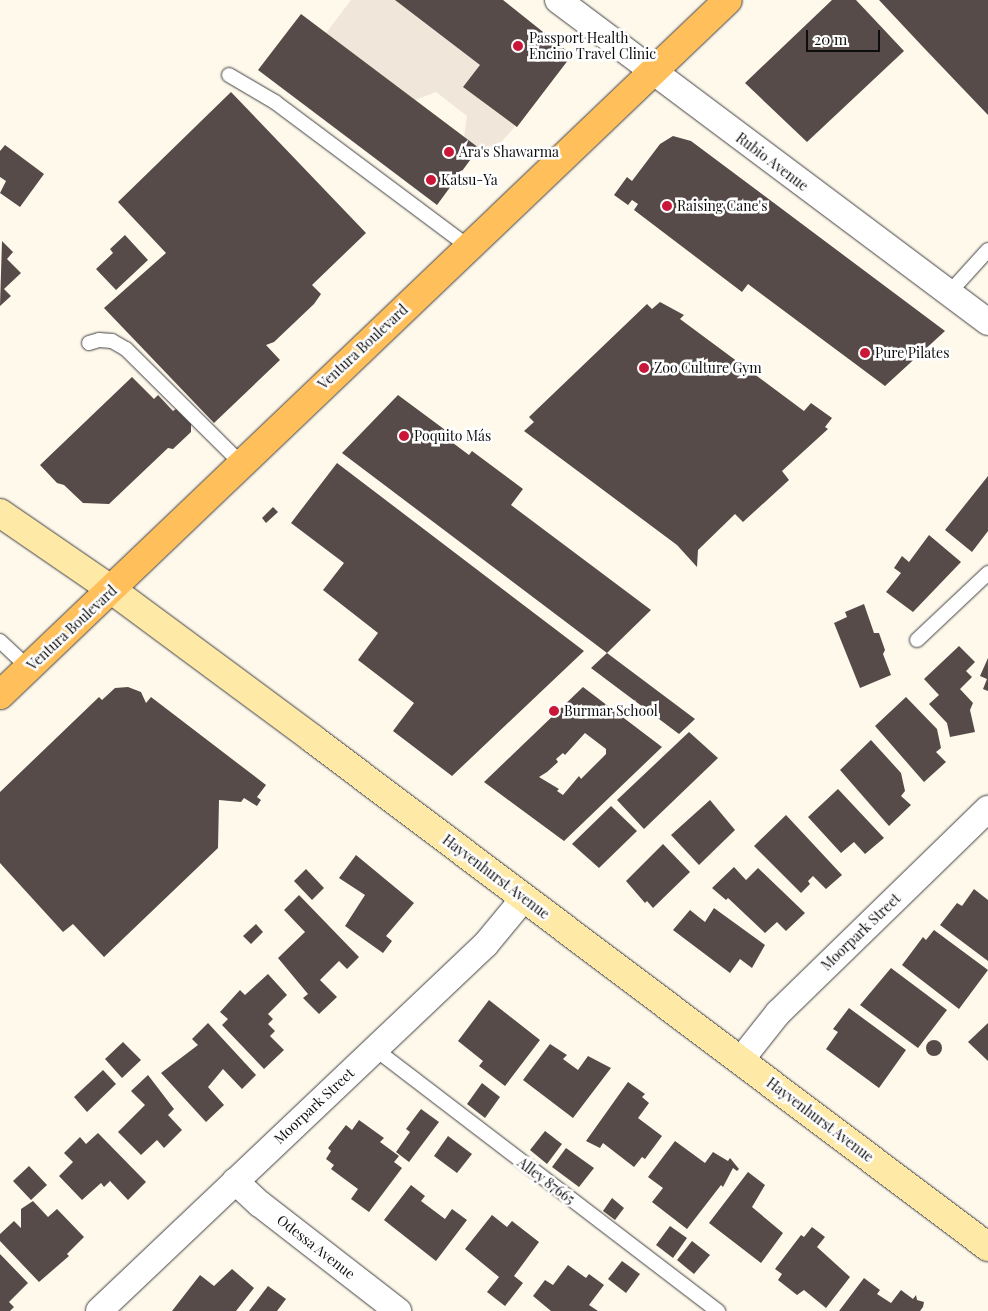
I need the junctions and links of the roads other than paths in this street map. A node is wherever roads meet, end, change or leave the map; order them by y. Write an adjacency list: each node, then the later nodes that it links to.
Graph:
1 (558, 0): 3 (street, Rubio Avenue)
2 (728, 0): 3 (main road, Ventura Boulevard)
3 (654, 73): 5 (main road, Ventura Boulevard); 7 (street, Rubio Avenue)
4 (230, 75): 5 (lane)
5 (469, 247): 10 (main road, Ventura Boulevard)
6 (988, 250): 7 (lane)
7 (949, 293): 8 (street, Rubio Avenue)
8 (988, 322)
9 (89, 344): 10 (lane)
10 (242, 464): 13 (main road, Ventura Boulevard)
11 (0, 513): 13 (main road, Hayvenhurst Avenue)
12 (988, 573): 14 (lane)
13 (112, 590): 16 (main road, Ventura Boulevard); 19 (main road, Hayvenhurst Avenue)
14 (916, 640)
15 (0, 641): 16 (lane)
16 (29, 668): 17 (main road, Ventura Boulevard)
17 (0, 695)
18 (988, 809): 21 (street, Moorpark Street)
19 (524, 898): 20 (street, Moorpark Street); 21 (main road, Hayvenhurst Avenue)
20 (375, 1049): 22 (street, Moorpark Street); 26 (lane, Alley 87665)
21 (740, 1061): 23 (main road, Hayvenhurst Avenue)
22 (235, 1181): 24 (street, Moorpark Street); 25 (street, Odessa Avenue)
23 (988, 1247)
24 (99, 1311)
25 (398, 1311)
26 (718, 1311)

